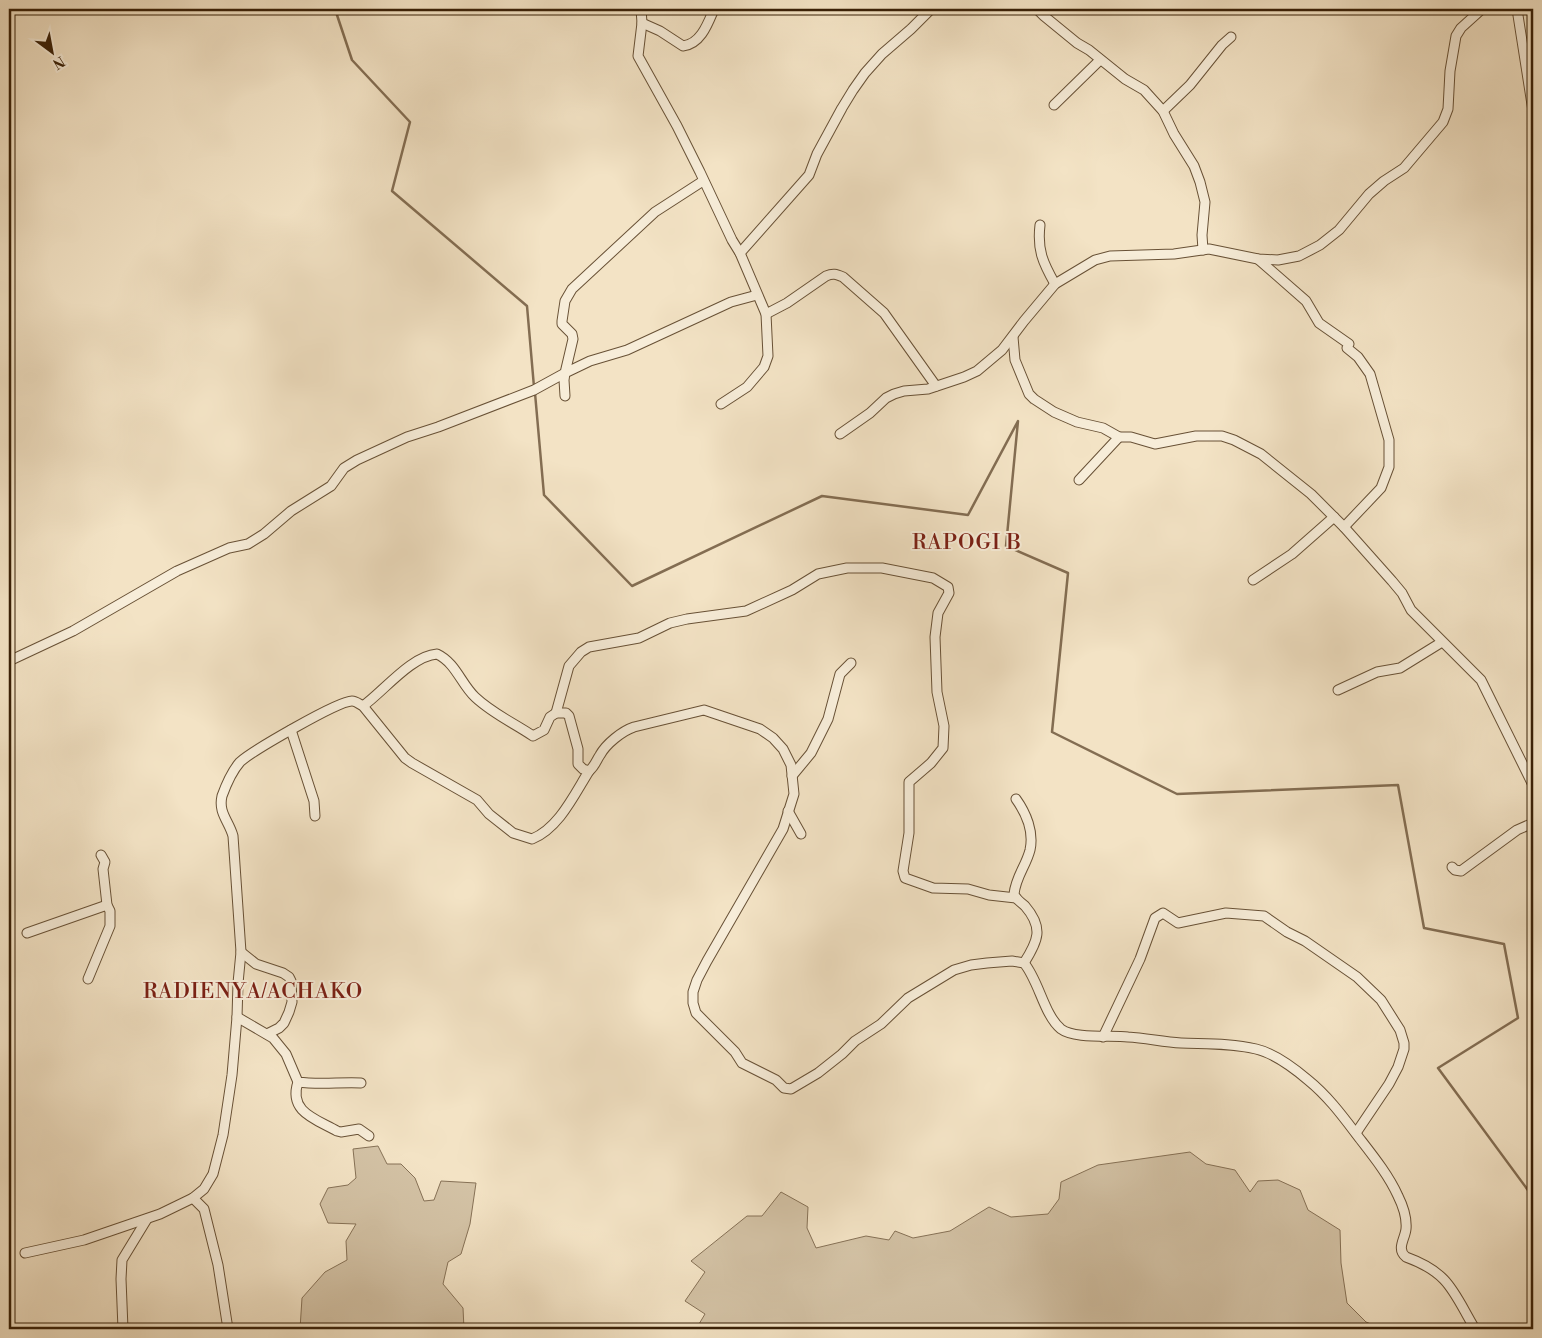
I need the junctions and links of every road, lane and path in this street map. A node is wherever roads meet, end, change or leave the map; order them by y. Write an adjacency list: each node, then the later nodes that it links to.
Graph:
1 (641, 9): 7 (street)
2 (714, 9): 7 (street)
3 (931, 9): 16 (street)
4 (1037, 9): 9 (street)
5 (1517, 9): 12 (street)
6 (1478, 11): 17 (street)
7 (642, 23): 13 (street)
8 (1231, 37): 11 (street)
9 (1100, 60): 10 (street); 11 (street)
10 (1054, 105)
11 (1163, 111): 15 (street)
12 (1533, 111)
13 (703, 181): 16 (street); 22 (street)
14 (1040, 224): 18 (street)
15 (1203, 250): 17 (street); 18 (street)
16 (740, 253): 19 (street)
17 (1258, 259): 30 (street)
18 (1055, 284): 21 (street)
19 (757, 295): 20 (street); 22 (street)
20 (766, 314): 23 (street); 25 (street)
21 (1012, 337): 23 (street); 27 (street)
22 (565, 373): 24 (street); 33 (street)
23 (936, 386): 26 (street)
24 (565, 396)
25 (721, 404)
26 (840, 434)
27 (1119, 437): 28 (street); 29 (street)
28 (1078, 480)
29 (1334, 517): 30 (street); 31 (street)
30 (1344, 527): 32 (street)
31 (1253, 580)
32 (1442, 642): 35 (street); 41 (street)
33 (9, 661)
34 (850, 663): 40 (street)
35 (1338, 690)
36 (362, 706): 37 (street); 38 (street); 39 (street)
37 (556, 713): 39 (street); 49 (street)
38 (291, 730): 44 (street); 52 (street)
39 (589, 771): 40 (street)
40 (792, 776): 43 (street)
41 (1533, 785)
42 (1016, 799): 49 (street)
43 (788, 811): 46 (street); 53 (street)
44 (316, 816)
45 (1533, 823): 48 (street)
46 (801, 834)
47 (102, 855): 50 (street)
48 (1452, 867)
49 (1016, 898): 53 (street)
50 (106, 905): 51 (street); 54 (street)
51 (27, 932)
52 (241, 952): 55 (street); 56 (street)
53 (1024, 963): 57 (street)
54 (88, 979)
55 (237, 1017): 56 (street); 62 (street)
56 (267, 1034): 58 (street)
57 (1103, 1037): 60 (street); 60 (street)
58 (298, 1082): 59 (street); 61 (street)
59 (361, 1083)
60 (1356, 1133): 67 (street)
61 (369, 1136)
62 (193, 1198): 63 (street); 66 (street)
63 (147, 1219): 64 (street); 65 (street)
64 (25, 1253)
65 (123, 1329)
66 (228, 1329)
67 (1475, 1329)

